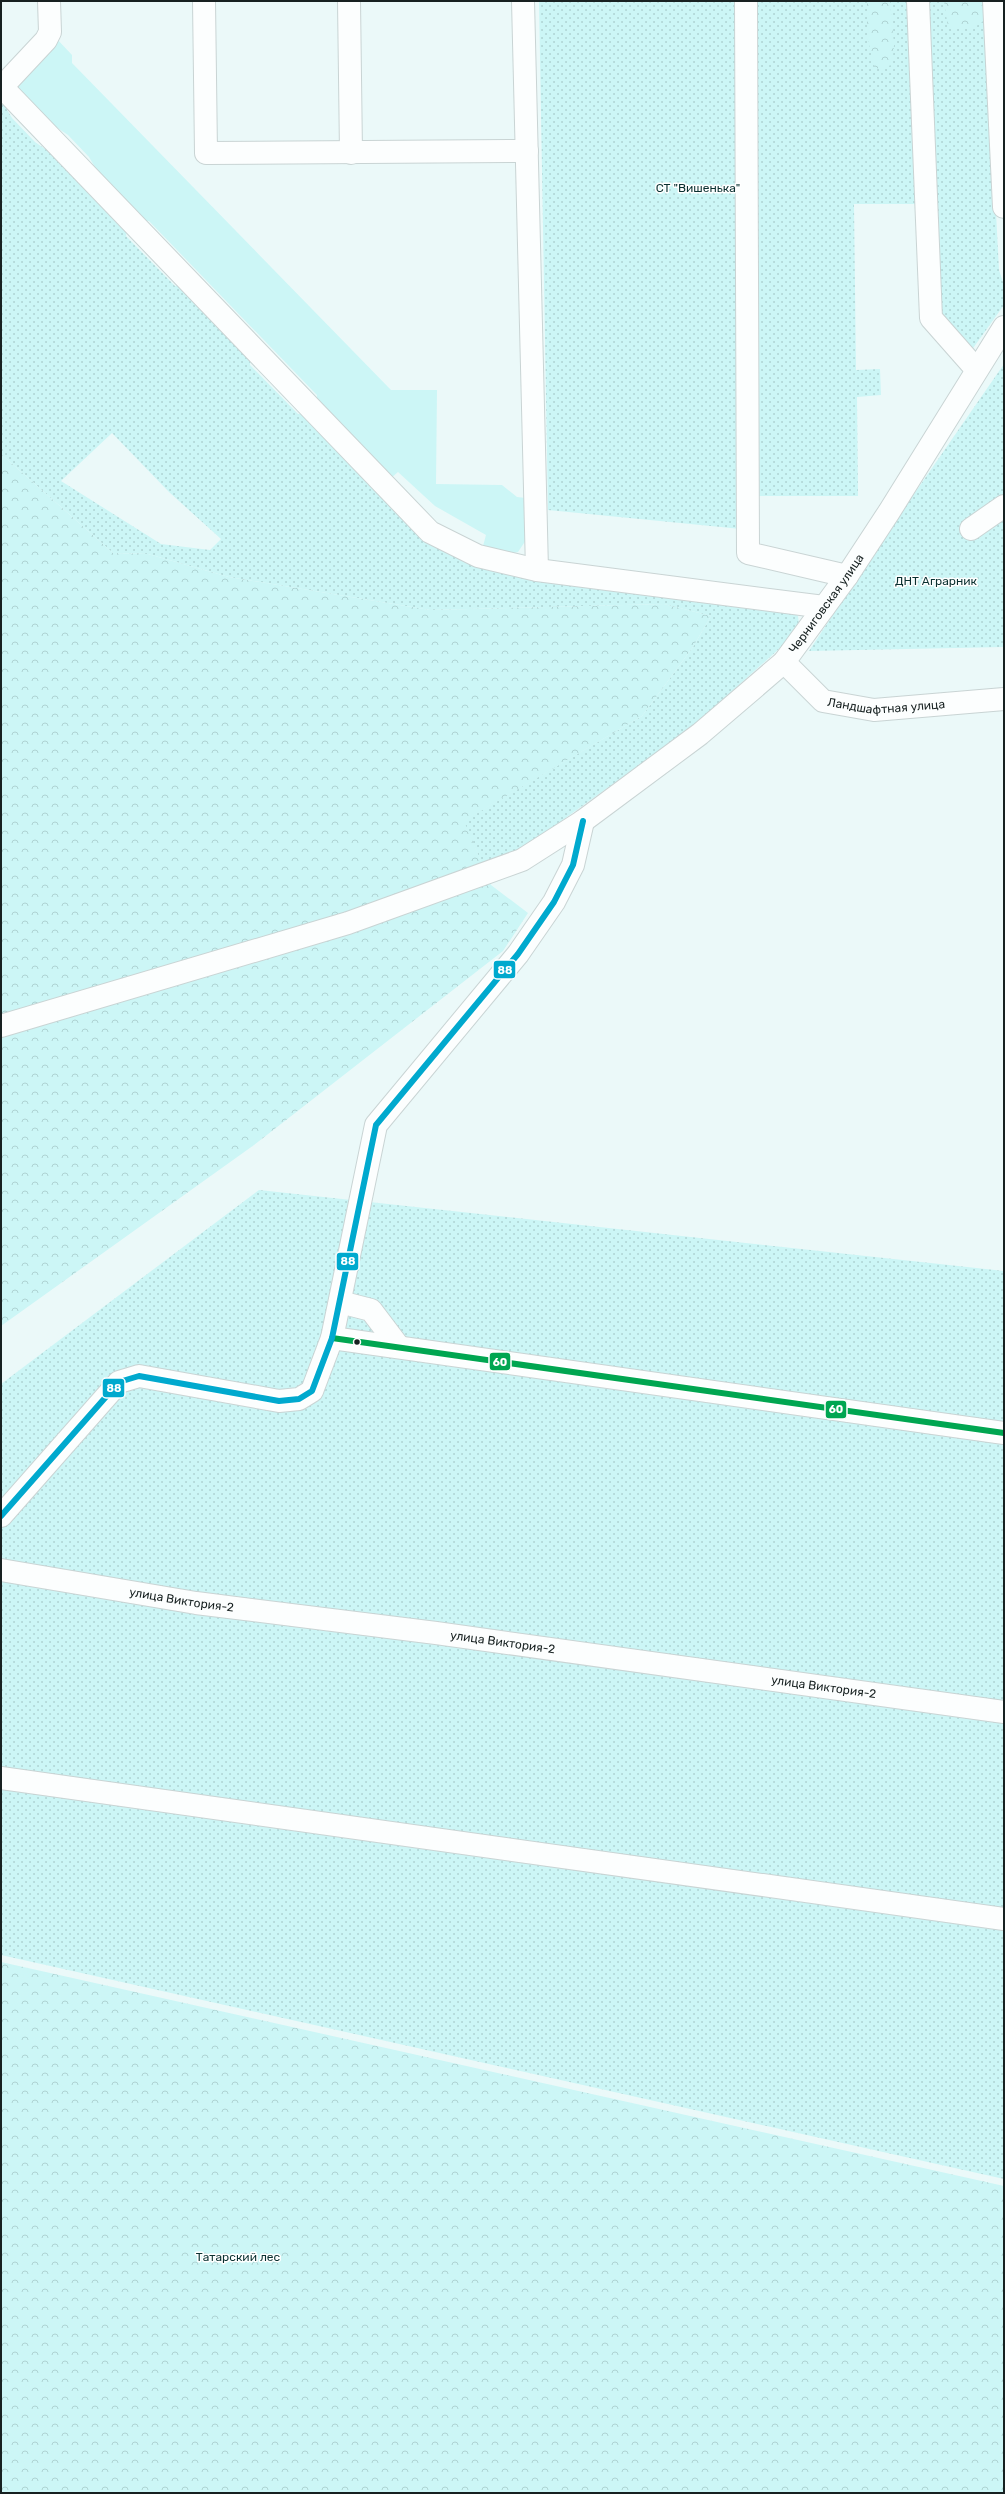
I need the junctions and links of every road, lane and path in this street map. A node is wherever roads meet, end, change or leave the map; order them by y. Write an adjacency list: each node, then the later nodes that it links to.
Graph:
1 (49, 1): 8 (street)
2 (204, 1): 10 (street)
3 (349, 1): 10 (street)
4 (523, 1): 9 (street)
5 (746, 1): 17 (street)
6 (918, 1): 13 (street)
7 (994, 1): 11 (street)
8 (2, 86): 16 (street)
9 (527, 151): 10 (street); 16 (street)
10 (351, 153)
11 (1004, 207)
12 (1004, 327): 13 (street, Черниговская улица)
13 (976, 368): 17 (street, Черниговская улица)
14 (1004, 506): 15 (street)
15 (971, 529)
16 (537, 570): 18 (street)
17 (847, 576): 18 (street, Черниговская улица)
18 (824, 607): 19 (street, Черниговская улица)
19 (784, 662): 20 (street, Ландшафтная улица); 21 (street, Черниговская улица)
20 (1004, 699)
21 (582, 821): 22 (street, Черниговская улица); 23 (street)
22 (1, 1026)
23 (340, 1302): 24 (street); 25 (street)
24 (332, 1338): 25 (street); 27 (street)
25 (399, 1347): 26 (street)
26 (1004, 1433)
27 (1, 1516)
28 (1, 1570): 29 (street, улица Виктория-2)
29 (1004, 1712)
30 (1, 1778): 31 (street)
31 (1004, 1919)

